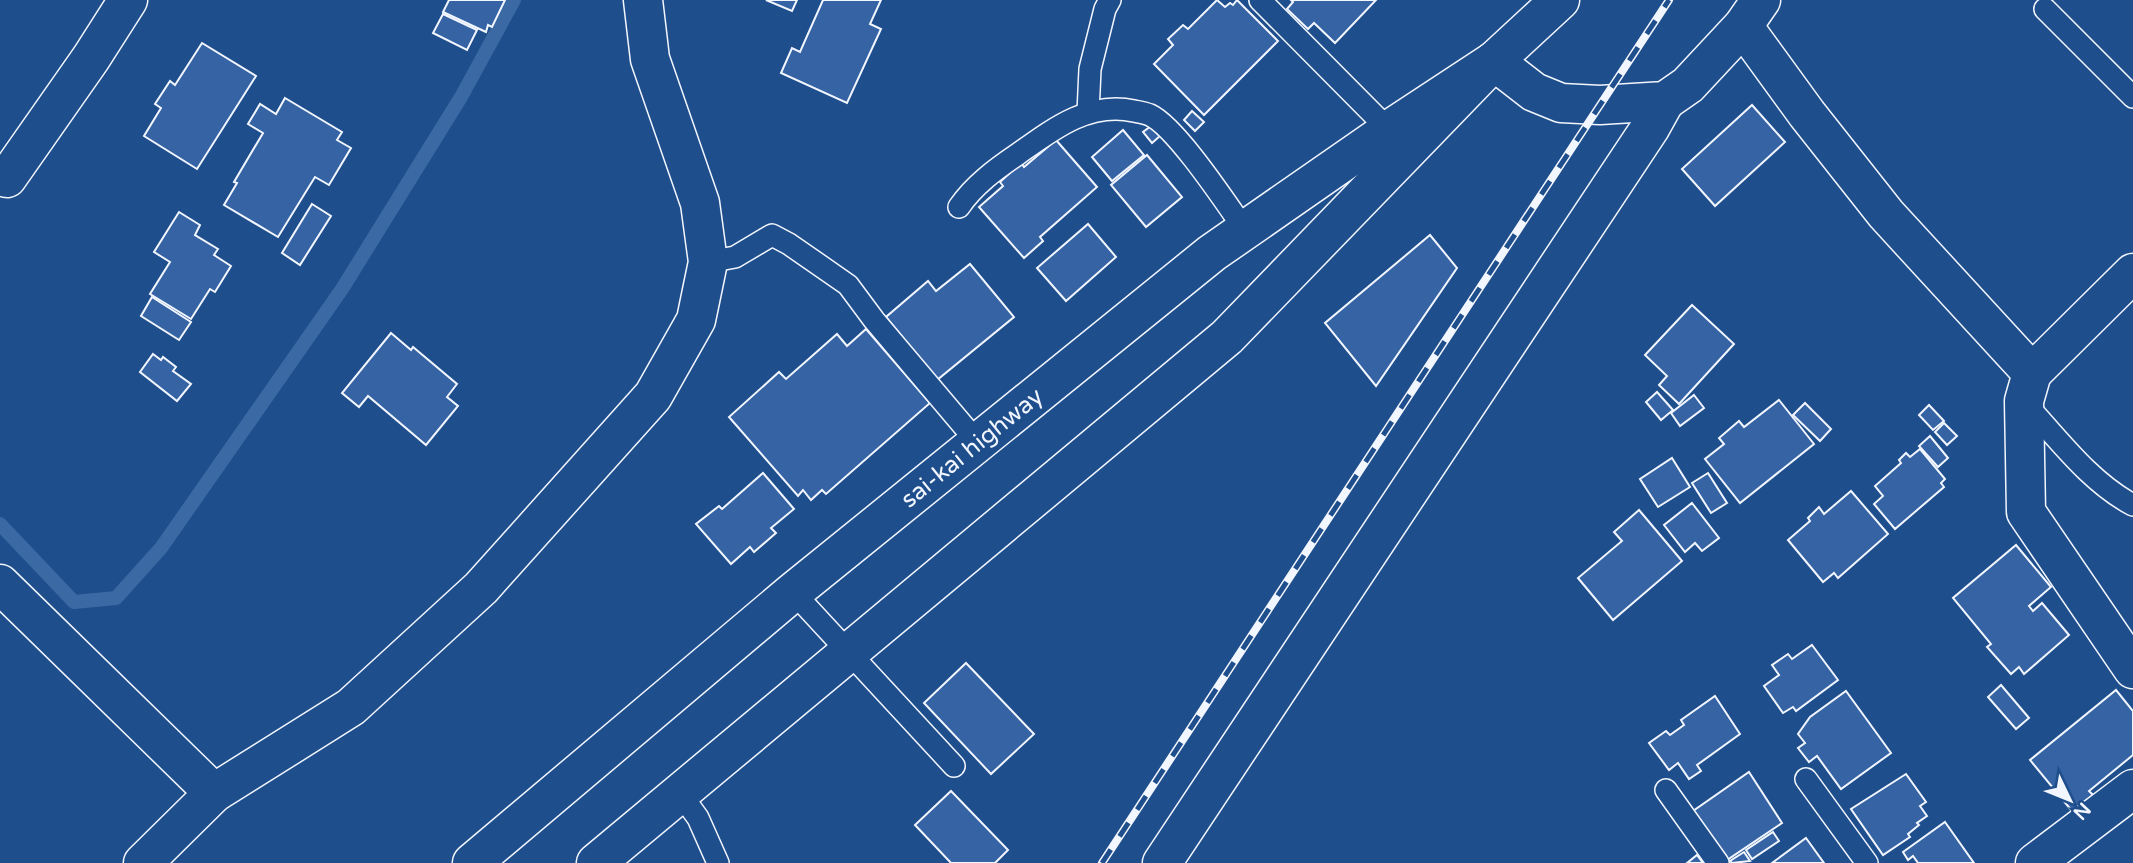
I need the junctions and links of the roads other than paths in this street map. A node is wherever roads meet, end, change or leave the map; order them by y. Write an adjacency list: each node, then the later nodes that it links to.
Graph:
1 (128, 0): 13 (main road)
2 (643, 0): 16 (main road)
3 (1110, 0): 11 (lane)
4 (1260, 0): 12 (lane)
5 (1560, 0): 8 (main road, sai-kai highway)
6 (2045, 9): 9 (lane)
7 (1752, 13): 10 (main road); 18 (main road)
8 (1494, 61): 10 (main road); 12 (main road, sai-kai highway); 23 (main road, sai-kai highway)
9 (2133, 97)
10 (1665, 102): 35 (main road)
11 (1088, 113): 14 (lane); 15 (lane)
12 (1389, 130): 15 (main road, sai-kai highway)
13 (7, 178)
14 (959, 208)
15 (1245, 230): 19 (main road, sai-kai highway)
16 (708, 262): 19 (lane); 29 (main road)
17 (2133, 274): 18 (main road)
18 (2028, 387): 20 (lane); 24 (main road)
19 (978, 443): 22 (main road, sai-kai highway)
20 (2133, 505)
21 (0, 584): 29 (main road)
22 (793, 592): 23 (lane); 32 (main road, sai-kai highway)
23 (848, 654): 25 (lane); 30 (main road, sai-kai highway)
24 (2133, 669)
25 (954, 766)
26 (1805, 779): 37 (lane)
27 (2133, 789): 38 (main road)
28 (1665, 790): 36 (lane)
29 (214, 793): 31 (main road)
30 (680, 793): 33 (main road, sai-kai highway); 34 (lane)
31 (143, 863)
32 (472, 863)
33 (596, 863)
34 (718, 863)
35 (1161, 863)
36 (1718, 863)
37 (1867, 863)
38 (2035, 863)

